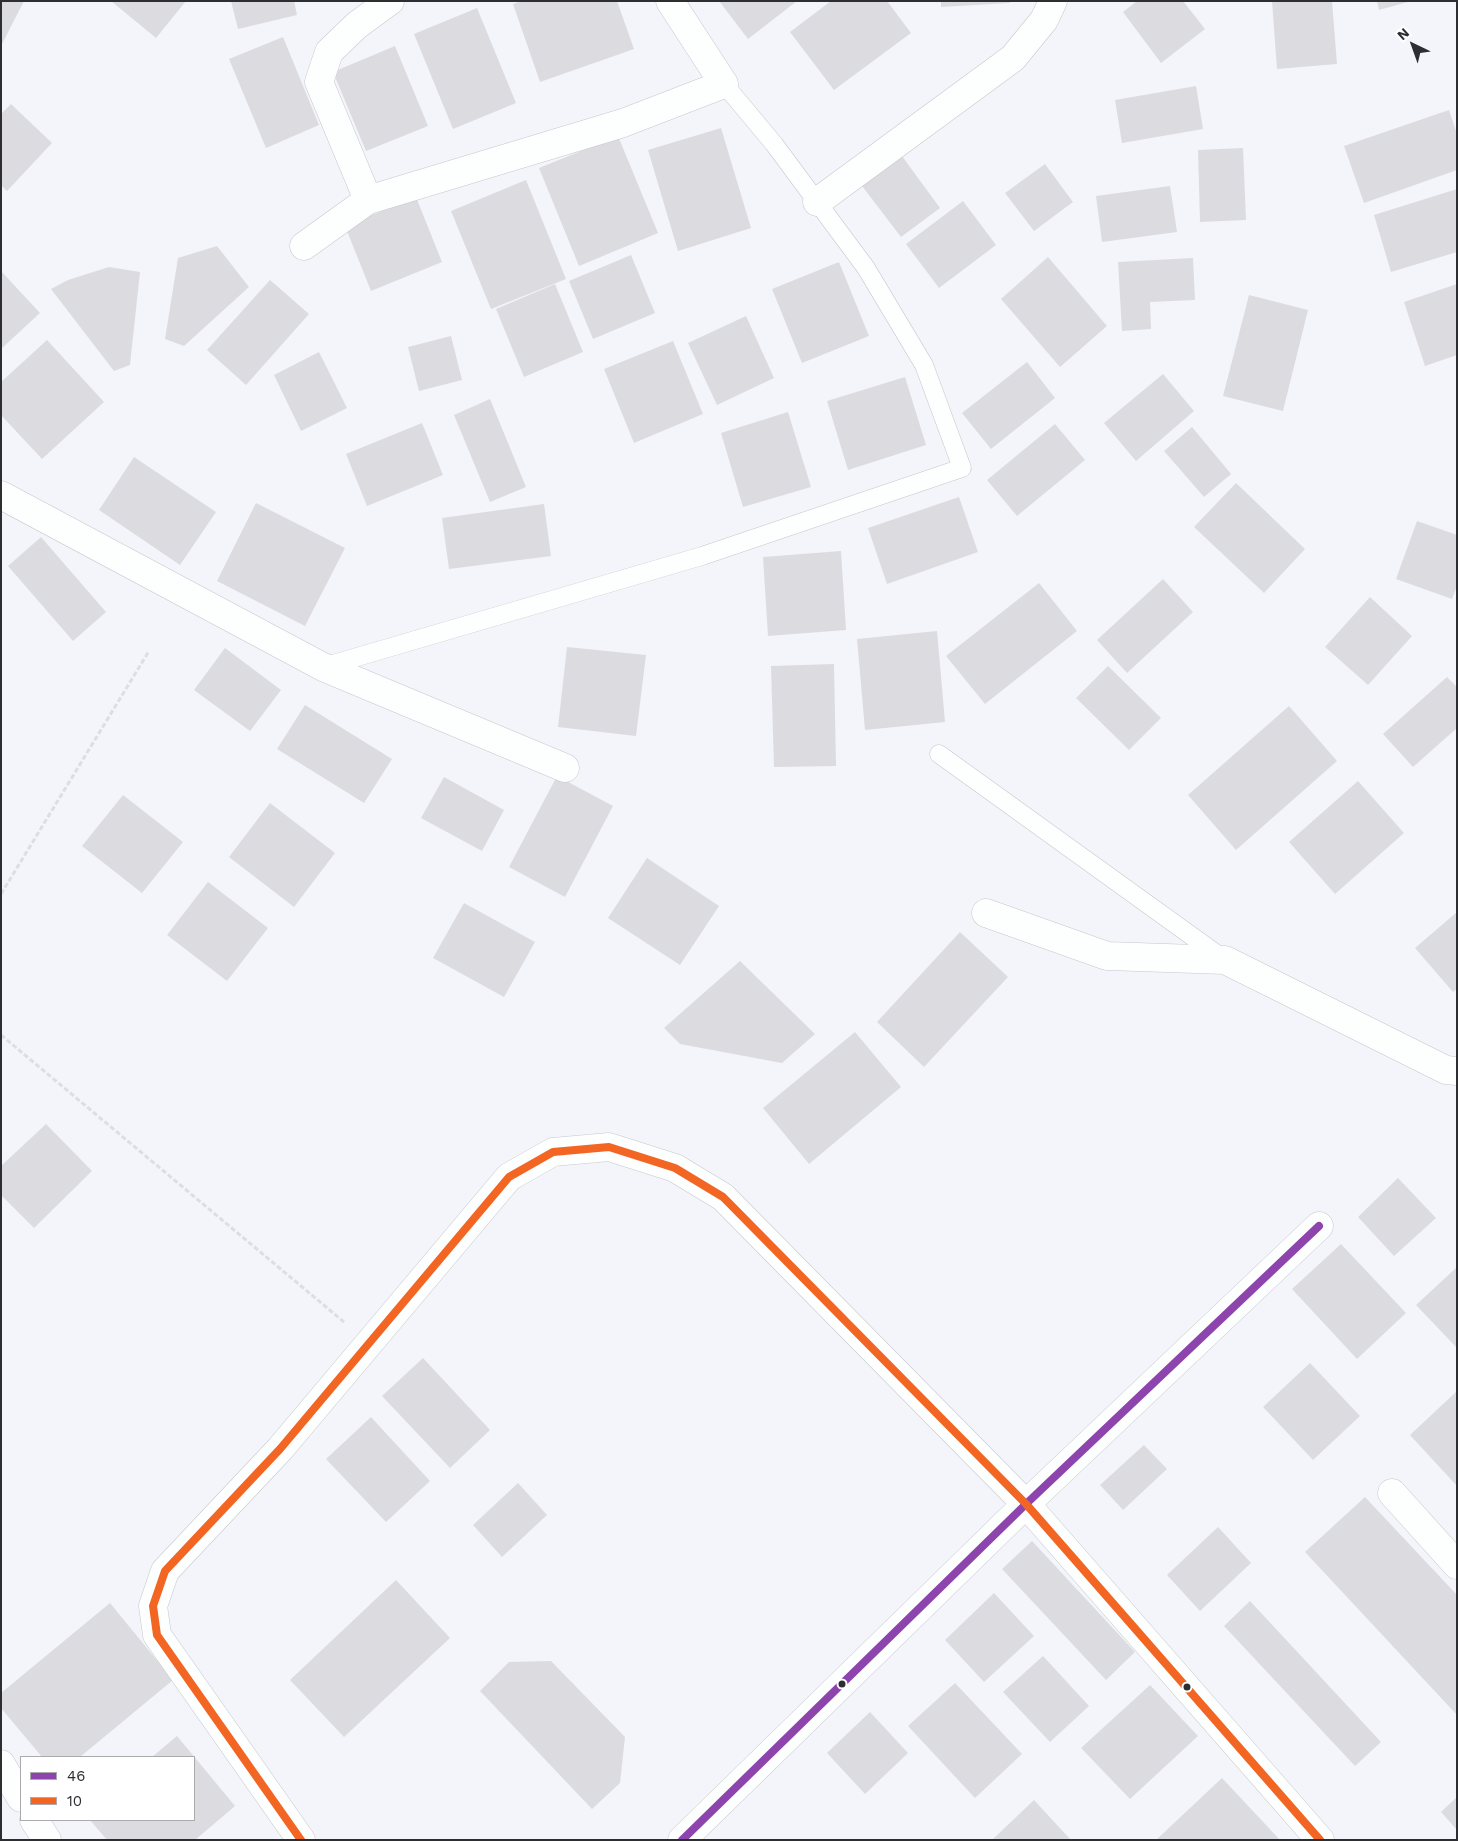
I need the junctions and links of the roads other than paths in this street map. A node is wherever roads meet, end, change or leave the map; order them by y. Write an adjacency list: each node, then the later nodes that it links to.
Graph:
1 (390, 1): 5 (street)
2 (670, 1): 4 (street)
3 (1053, 1): 6 (street)
4 (724, 84): 5 (street); 6 (lane)
5 (368, 200): 7 (street)
6 (817, 202): 9 (lane)
7 (304, 246)
8 (1, 495): 9 (street)
9 (324, 667): 11 (street)
10 (939, 754): 13 (lane)
11 (565, 768)
12 (986, 912): 13 (street)
13 (1225, 960): 14 (street)
14 (1457, 1071)
15 (1319, 1226): 17 (street)
16 (1392, 1493): 18 (street)
17 (1026, 1504): 23 (street); 24 (street); 25 (street)
18 (1457, 1565)
19 (1, 1764): 20 (street)
20 (20, 1796)
21 (35, 1821): 22 (street)
22 (47, 1840)
23 (301, 1840)
24 (682, 1840)
25 (1320, 1840)

